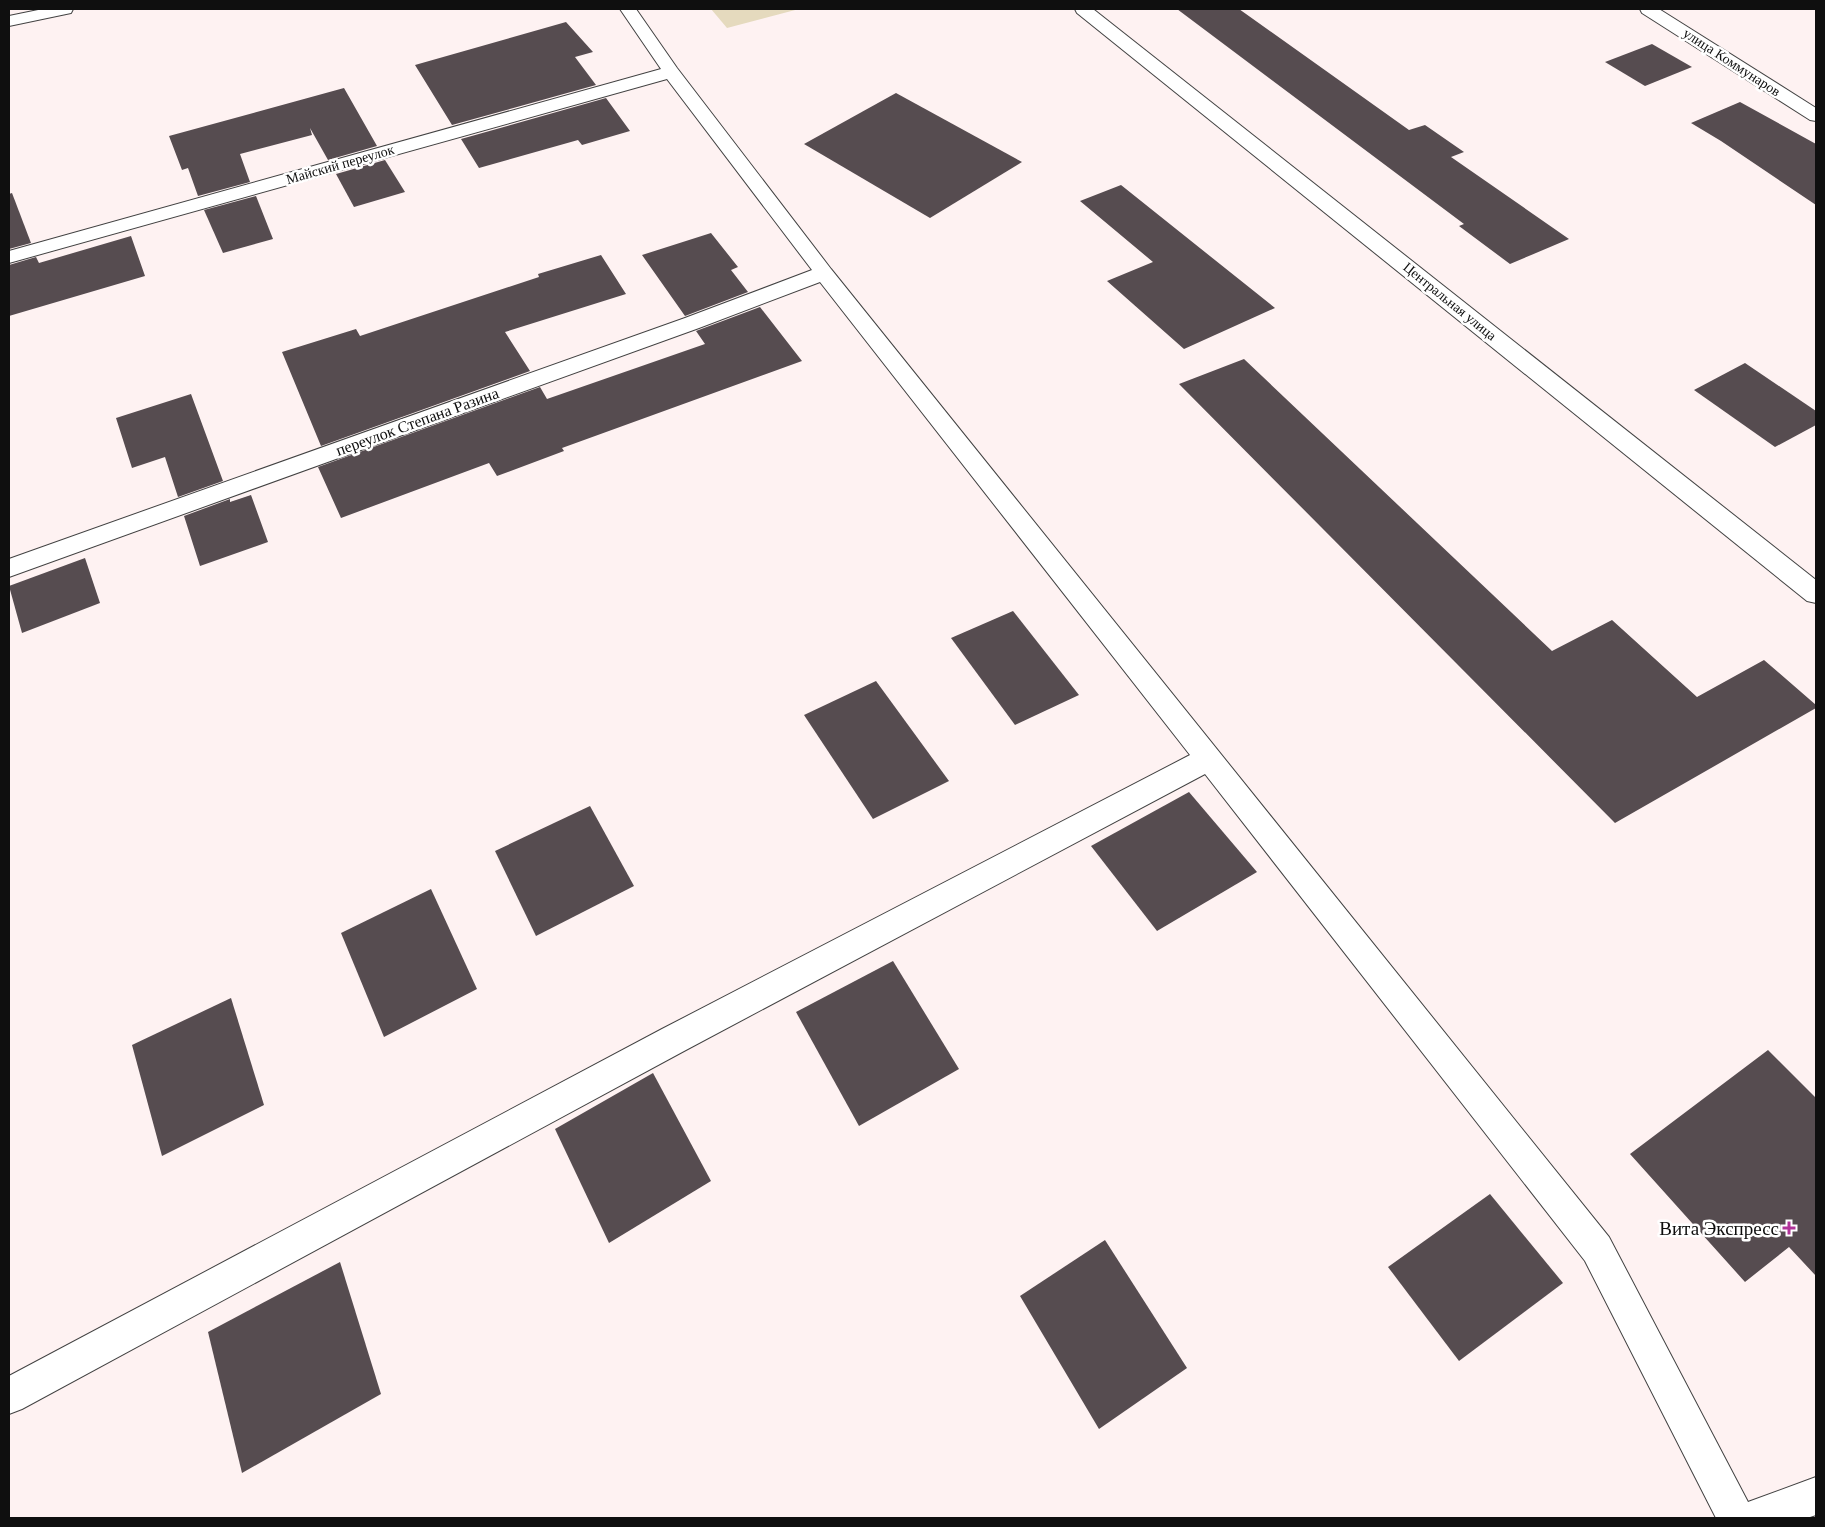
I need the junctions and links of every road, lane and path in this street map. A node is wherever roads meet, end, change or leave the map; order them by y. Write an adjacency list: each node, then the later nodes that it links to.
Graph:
1 (65, 9): 5 (street)
2 (628, 9): 6 (street)
3 (1084, 9): 11 (street, Центральная улица)
4 (1648, 9): 7 (street, улица Коммунаров)
5 (9, 21)
6 (671, 72): 8 (street, Майский переулок); 9 (street)
7 (1816, 116)
8 (9, 257)
9 (824, 273): 10 (street, переулок Степана Разина); 12 (street)
10 (9, 568)
11 (1816, 594)
12 (1208, 759): 13 (street); 15 (street)
13 (9, 1396)
14 (1816, 1496): 16 (street)
15 (1736, 1518)
16 (1756, 1518)

